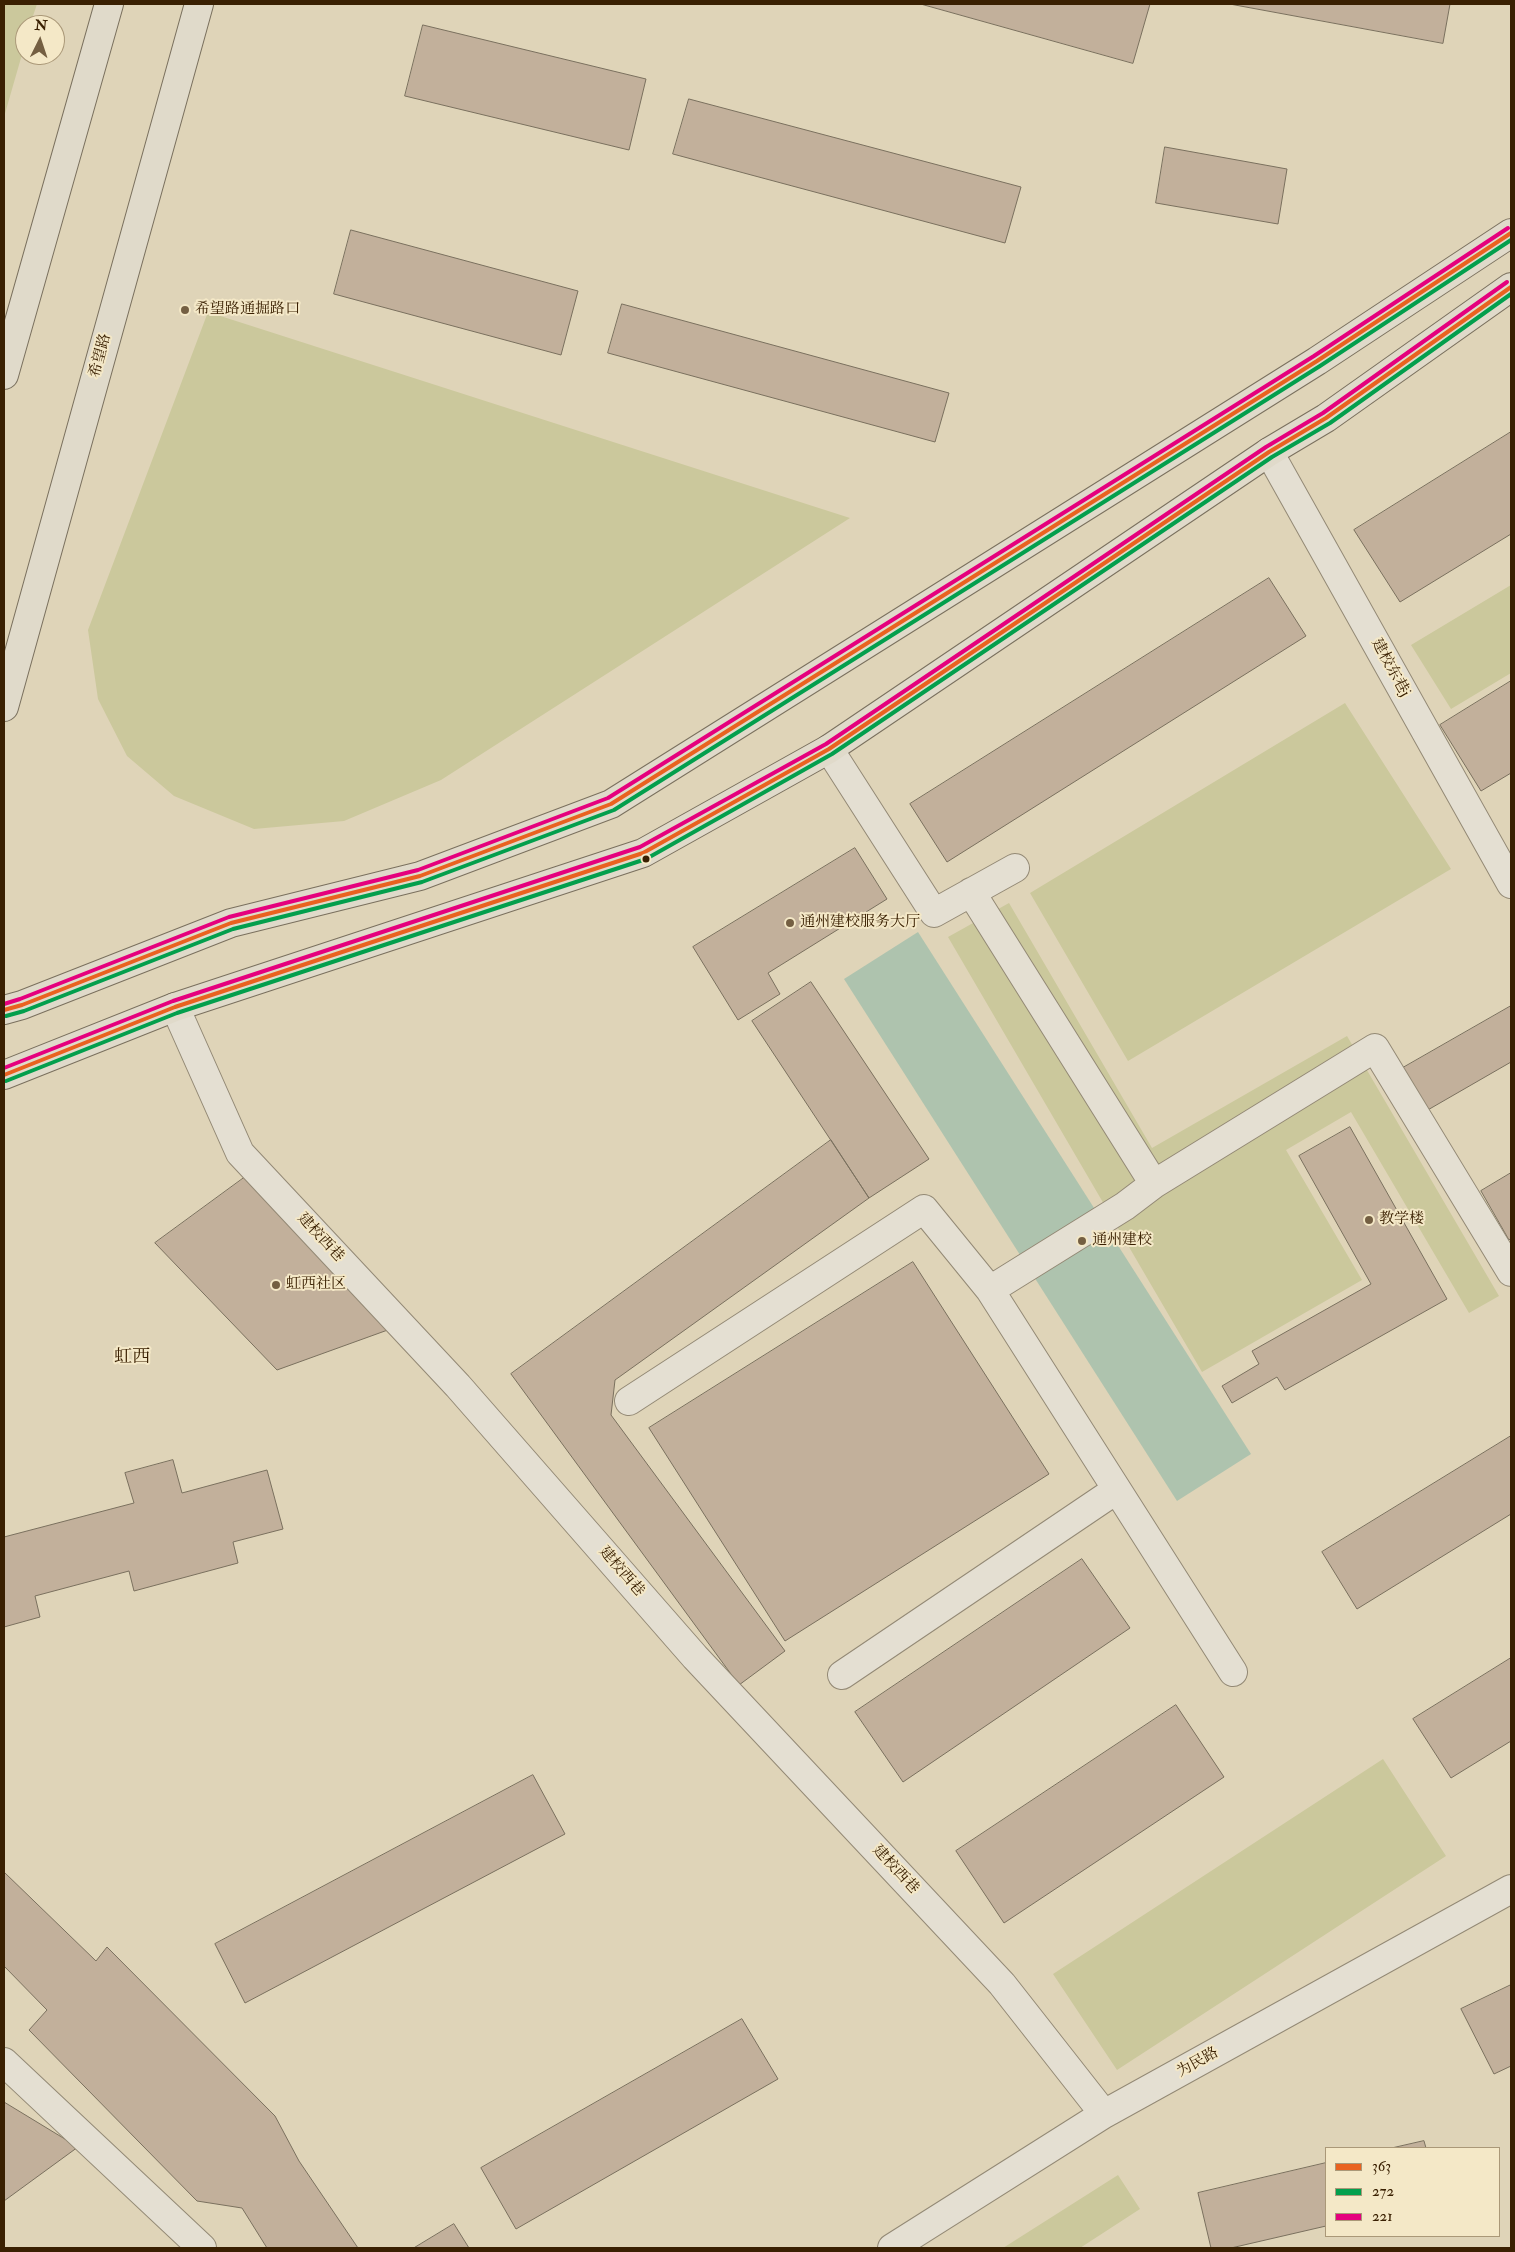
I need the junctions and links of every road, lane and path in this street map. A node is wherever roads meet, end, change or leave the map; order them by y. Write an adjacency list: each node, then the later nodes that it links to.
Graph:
1 (109, 4): 5 (main road)
2 (199, 4): 7 (main road, 希望路)
3 (1511, 233): 13 (main road)
4 (1511, 287): 6 (main road)
5 (4, 375)
6 (1269, 452): 8 (main road); 10 (street, 建校东巷j)
7 (4, 707)
8 (829, 749): 11 (street); 12 (main road)
9 (1015, 868): 11 (street)
10 (1511, 884)
11 (971, 892): 15 (street)
12 (174, 1007): 14 (main road); 24 (street, 建校西巷)
13 (4, 1010)
14 (4, 1075)
15 (1154, 1184): 16 (street); 17 (street)
16 (1511, 1272)
17 (990, 1290): 18 (street); 19 (street)
18 (629, 1401)
19 (1116, 1490): 20 (street); 21 (street)
20 (1233, 1672)
21 (842, 1675)
22 (1511, 1890): 24 (street, 为民路)
23 (4, 2062): 25 (street)
24 (1104, 2114): 26 (street, 为民路)
25 (202, 2248)
26 (892, 2248)

